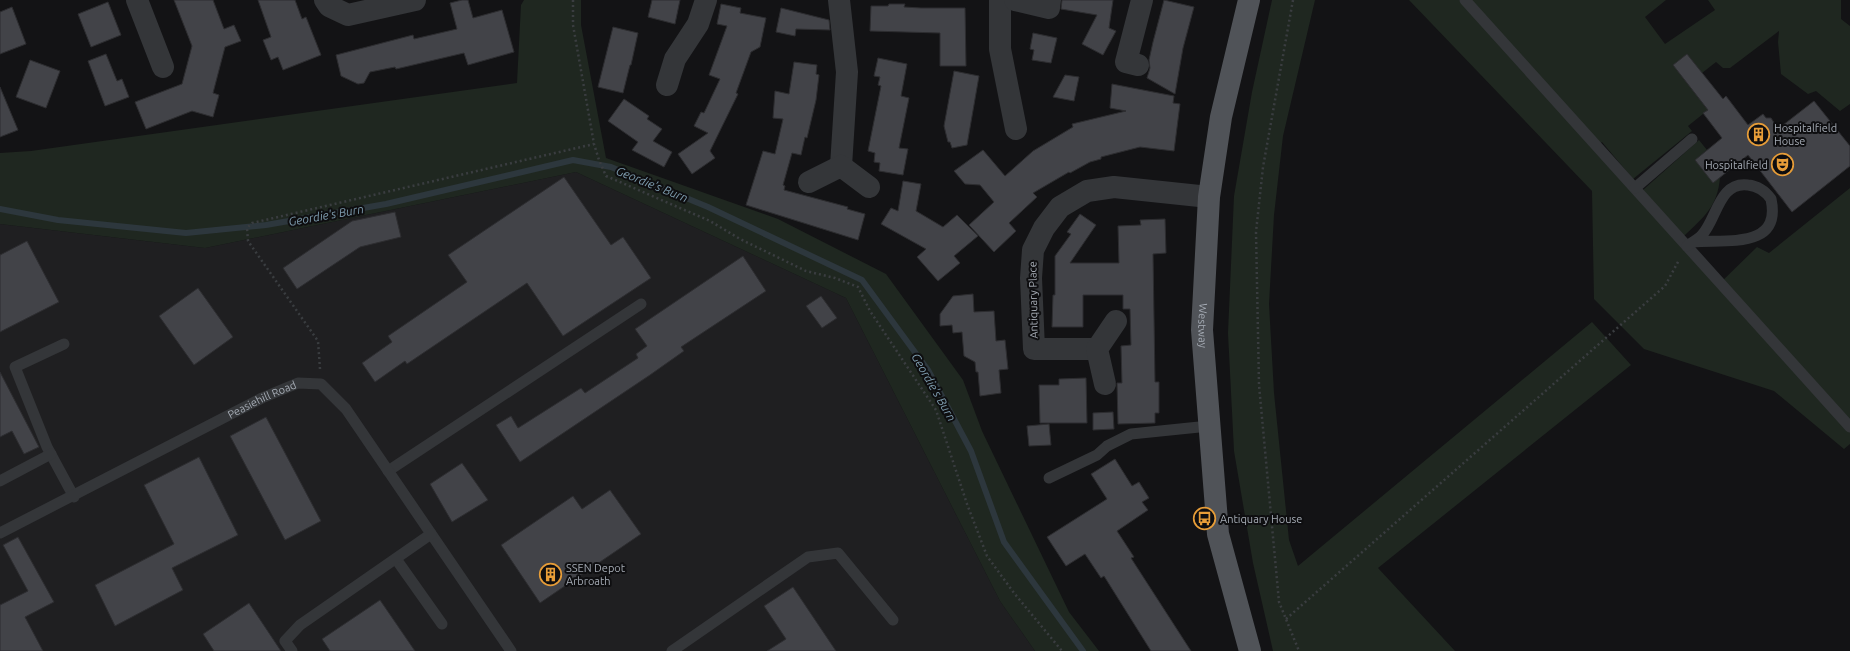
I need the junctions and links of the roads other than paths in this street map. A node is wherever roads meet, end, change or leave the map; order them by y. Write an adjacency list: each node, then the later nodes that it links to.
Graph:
1 (137, 0): 13 (street)
2 (325, 0): 3 (street)
3 (415, 0)
4 (706, 0): 14 (street)
5 (839, 0): 17 (street)
6 (1000, 0): 15 (street)
7 (1015, 0): 8 (street)
8 (1050, 0)
9 (1142, 0): 12 (street)
10 (1249, 0): 21 (main road, Westway)
11 (1466, 0): 20 (lane)
12 (1138, 65)
13 (163, 67)
14 (667, 86)
15 (1016, 129)
16 (1692, 139): 20 (lane)
17 (841, 166): 18 (street); 19 (street)
18 (809, 182)
19 (869, 187)
20 (1634, 188): 22 (lane)
21 (1209, 198): 26 (street, Antiquary Place); 28 (main road, Westway)
22 (1690, 244): 22 (lane); 29 (lane)
23 (641, 304): 31 (lane)
24 (1116, 321): 26 (street)
25 (64, 344): 30 (lane)
26 (1097, 349): 27 (street)
27 (1106, 384)
28 (1209, 426): 32 (lane); 43 (main road, Westway)
29 (1850, 427)
30 (51, 454): 33 (lane); 34 (lane)
31 (388, 471): 34 (lane, Peasiehill Road); 36 (lane)
32 (1049, 478)
33 (0, 481)
34 (74, 497): 35 (lane, Peasiehill Road)
35 (0, 533)
36 (431, 534): 37 (lane); 41 (lane)
37 (396, 559): 39 (lane); 40 (lane)
38 (893, 620): 42 (lane)
39 (442, 624)
40 (292, 651)
41 (511, 651)
42 (672, 651)
43 (1250, 651)

